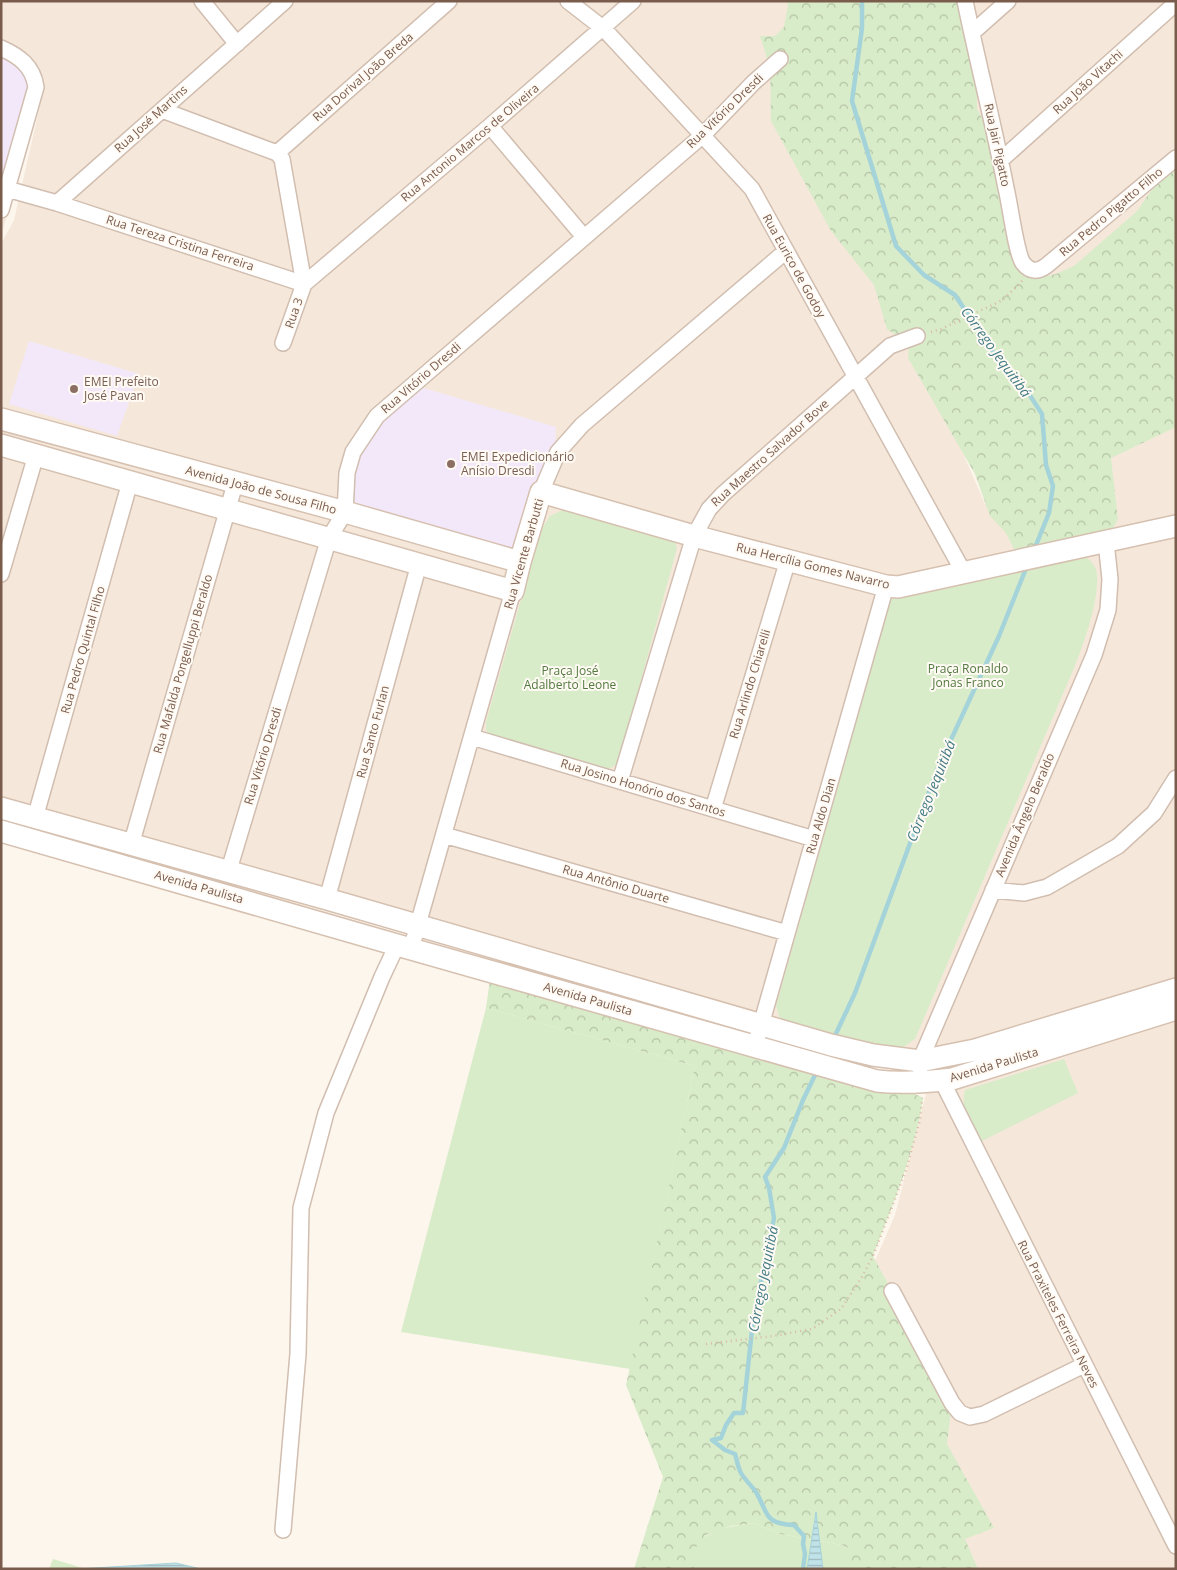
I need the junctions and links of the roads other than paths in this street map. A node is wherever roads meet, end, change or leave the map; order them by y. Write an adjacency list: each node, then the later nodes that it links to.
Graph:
1 (202, 1): 11 (street)
2 (285, 1): 11 (street, Rua José Martins)
3 (449, 1): 17 (street, Rua Dorival João Breda)
4 (568, 1): 9 (street, Rua Eurico de Godoy)
5 (634, 1): 9 (street, Rua Antonio Marcos de Oliveira)
6 (965, 1): 10 (street, Rua Jair Pigatto)
7 (1008, 1): 10 (street)
8 (1176, 3): 19 (street, Rua João Vitachi)
9 (604, 28): 15 (street, Rua Antonio Marcos de Oliveira); 16 (street, Rua Eurico de Godoy)
10 (972, 33): 19 (street, Rua Jair Pigatto)
11 (237, 44): 14 (street, Rua José Martins)
12 (1, 48): 20 (street)
13 (780, 59): 16 (street, Rua Vitório Dresdi)
14 (162, 110): 17 (street); 21 (street, Rua José Martins)
15 (490, 126): 23 (street); 26 (street, Rua Antonio Marcos de Oliveira)
16 (703, 135): 23 (street, Rua Vitório Dresdi); 24 (street, Rua Eurico de Godoy)
17 (277, 153): 26 (street)
18 (1176, 158): 25 (street, Rua Pedro Pigatto Filho)
19 (1001, 160): 25 (street, Rua Jair Pigatto)
20 (7, 189): 21 (street); 22 (street)
21 (57, 203): 26 (street, Rua Tereza Cristina Ferreira)
22 (1, 210)
23 (584, 237): 37 (street, Rua Vitório Dresdi)
24 (786, 252): 29 (street, Rua Eurico de Godoy); 35 (street, Rua Vicente Barbutti)
25 (1039, 268)
26 (304, 284): 28 (street, Rua 3)
27 (916, 336): 29 (street, Rua Maestro Salvador Bove)
28 (283, 343)
29 (854, 377): 39 (street, Rua Maestro Salvador Bove); 45 (street, Rua Eurico de Godoy)
30 (1, 419): 34 (street, Avenida João de Sousa Filho)
31 (1, 445): 32 (street)
32 (36, 455): 33 (street); 46 (street)
33 (130, 482): 36 (street); 54 (street, Rua Pedro Quintal Filho)
34 (234, 484): 36 (street, Rua Mafalda Pongelluppi Beraldo); 37 (street, Avenida João de Sousa Filho)
35 (541, 492): 39 (street, Rua Hercília Gomes Navarro); 43 (street, Rua Vicente Barbutti)
36 (227, 510): 40 (street); 58 (street, Rua Mafalda Pongelluppi Beraldo)
37 (344, 512): 40 (street, Rua Vitório Dresdi); 43 (street, Avenida João de Sousa Filho)
38 (1176, 526): 41 (street, Rua Hercília Gomes Navarro)
39 (694, 536): 42 (street, Rua Hercília Gomes Navarro); 51 (street, Rua Maestro Salvador Bove)
40 (329, 538): 44 (street); 59 (street, Rua Vitório Dresdi)
41 (1106, 542): 45 (street, Rua Hercília Gomes Navarro); 60 (street, Avenida Ângelo Beraldo)
42 (788, 560): 47 (street, Rua Hercília Gomes Navarro); 53 (street, Rua Arlindo Chiarelli)
43 (520, 562): 48 (street, Rua Vicente Barbutti)
44 (419, 564): 48 (street); 61 (street, Rua Santo Furlan)
45 (964, 573): 47 (street, Rua Hercília Gomes Navarro)
46 (1, 574)
47 (886, 586): 57 (street, Rua Aldo Dian)
48 (513, 591): 49 (street, Rua Vicente Barbutti)
49 (472, 737): 51 (street, Rua Josino Honório dos Santos); 56 (street, Rua Vicente Barbutti)
50 (1176, 778): 60 (street)
51 (620, 781): 53 (street, Rua Josino Honório dos Santos)
52 (1, 808): 54 (street, Avenida Paulista)
53 (713, 809): 57 (street, Rua Josino Honório dos Santos)
54 (35, 818): 58 (street, Avenida Paulista)
55 (1, 831): 64 (street, Avenida Paulista)
56 (444, 835): 62 (street, Rua Vicente Barbutti); 63 (street, Rua Antônio Duarte)
57 (814, 839): 63 (street, Rua Aldo Dian)
58 (131, 845): 59 (street, Avenida Paulista)
59 (228, 872): 61 (street, Avenida Paulista)
60 (993, 890): 69 (street, Avenida Ângelo Beraldo)
61 (326, 899): 62 (street, Avenida Paulista)
62 (418, 926): 64 (street, Rua Vicente Barbutti); 67 (street, Avenida Paulista)
63 (787, 933): 67 (street, Rua Aldo Dian)
64 (404, 947): 68 (street, Avenida Paulista); 73 (street, Rua Vicente Barbutti)
65 (1176, 989): 69 (street, Avenida Paulista)
66 (1174, 1014): 70 (street, Avenida Paulista)
67 (761, 1024): 68 (street, Rua Aldo Dian); 69 (street, Avenida Paulista)
68 (755, 1046): 70 (street, Avenida Paulista)
69 (920, 1061): 70 (street, Avenida Ângelo Beraldo)
70 (932, 1081): 72 (street, Rua Praxiteles Ferreira Neves)
71 (892, 1291): 72 (street)
72 (1084, 1365): 74 (street, Rua Praxiteles Ferreira Neves)
73 (283, 1530)
74 (1176, 1546)

